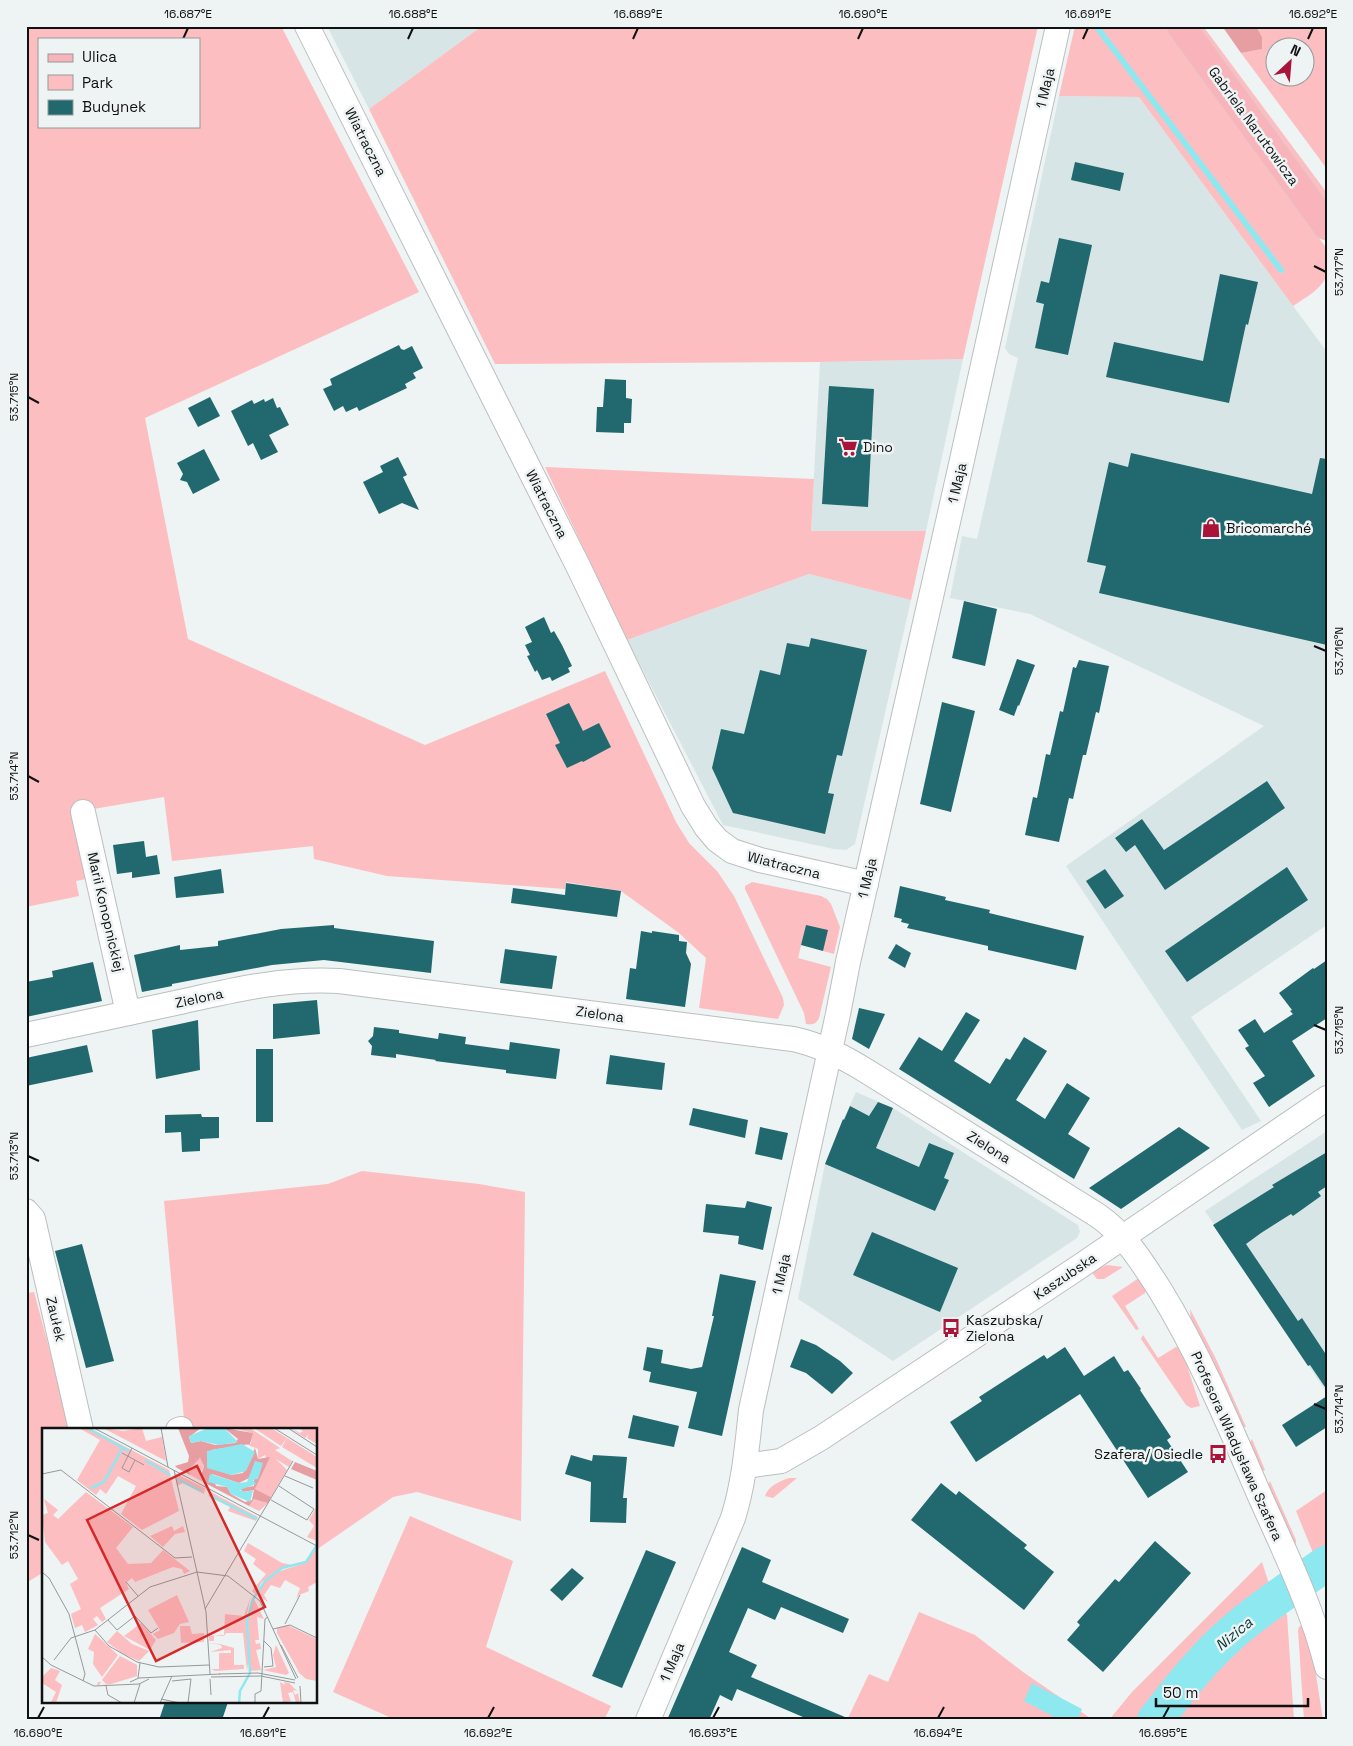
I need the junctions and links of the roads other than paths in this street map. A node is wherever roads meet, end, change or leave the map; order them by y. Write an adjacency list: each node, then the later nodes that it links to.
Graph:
1 (308, 26): 6 (street, Wiatraczna)
2 (1058, 26): 6 (street, 1 Maja)
3 (1180, 26): 4 (main road, Gabriela Narutowicza)
4 (1327, 226)
5 (83, 812): 7 (street, Marii Konopnickiej)
6 (866, 884): 9 (street, 1 Maja)
7 (128, 1013): 8 (street, Zielona); 9 (street, Zielona)
8 (26, 1035)
9 (830, 1050): 12 (street, Zielona); 14 (street, 1 Maja)
10 (1327, 1098): 12 (street, Kaszubska)
11 (26, 1211): 13 (street, Zaułek)
12 (1122, 1237): 14 (street, Kaszubska); 15 (street, Profesora Władysława Szafera)
13 (81, 1428)
14 (745, 1466): 16 (street, 1 Maja)
15 (1327, 1667)
16 (648, 1720)

